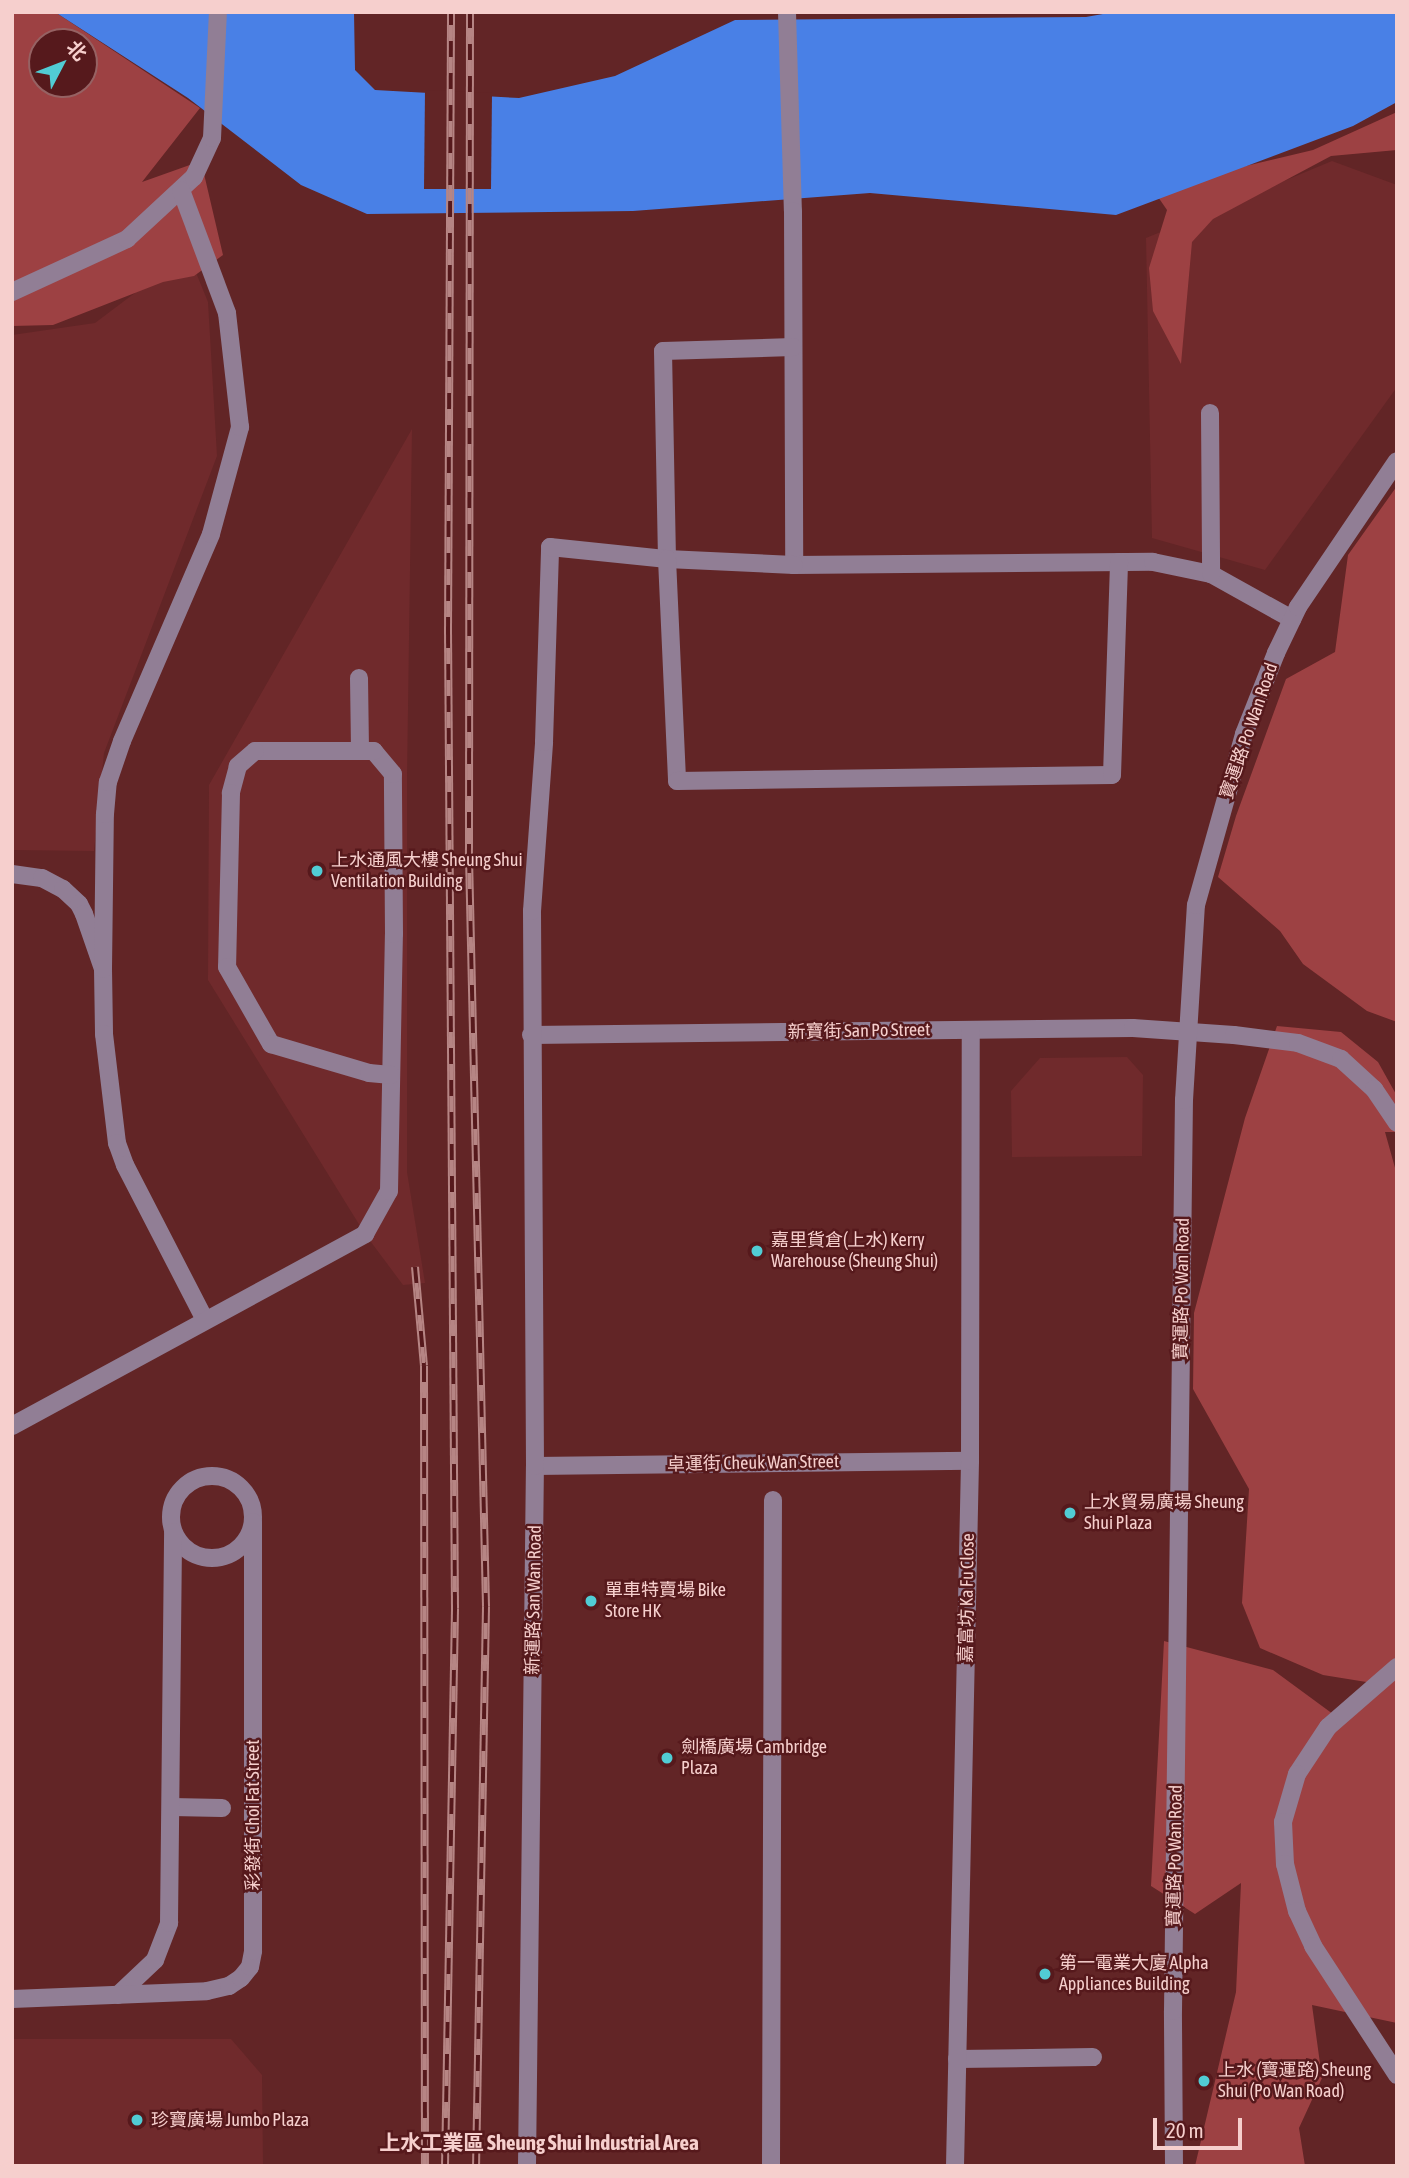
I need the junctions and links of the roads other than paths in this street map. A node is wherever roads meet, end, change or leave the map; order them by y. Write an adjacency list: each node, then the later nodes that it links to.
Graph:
1 (218, 12): 3 (street)
2 (787, 12): 5 (street)
3 (181, 190): 4 (street); 16 (street)
4 (12, 292)
5 (793, 347): 8 (street); 10 (street)
6 (1210, 412): 11 (street)
7 (1397, 461): 12 (street, 寶運路 Po Wan Road)
8 (667, 559): 9 (street); 10 (street); 19 (street, 新運路 San Wan Road)
9 (1119, 562): 10 (street); 11 (street)
10 (794, 565)
11 (1211, 574): 12 (street)
12 (1292, 619): 18 (street, 寶運路 Po Wan Road)
13 (359, 678): 14 (street)
14 (360, 751): 20 (street); 20 (street)
15 (12, 874): 16 (street)
16 (103, 969): 22 (street)
17 (971, 1030): 18 (street, 新寶街 San Po Street); 19 (street, 新寶街 San Po Street); 24 (street, 嘉富坊 Ka Fu Close)
18 (1187, 1031): 21 (street, 新寶街 San Po Street); 40 (street, 寶運路 Po Wan Road)
19 (531, 1035): 25 (street, 新運路 San Wan Road)
20 (391, 1075): 22 (street)
21 (1397, 1123)
22 (205, 1320): 23 (street)
23 (12, 1426)
24 (970, 1461): 25 (street, 卓運街 Cheuk Wan Street); 35 (street, 嘉富坊 Ka Fu Close)
25 (535, 1466): 37 (street, 新運路 San Wan Road)
26 (773, 1500): 38 (street)
27 (253, 1522): 28 (street); 28 (street, 彩發街 Choi Fat Street); 32 (street, 彩發街 Choi Fat Street)
28 (173, 1532): 30 (street, 彩發街 Choi Fat Street)
29 (1397, 1667): 36 (street)
30 (172, 1807): 31 (street); 32 (street, 彩發街 Choi Fat Street)
31 (222, 1808)
32 (118, 1995): 33 (street, 彩發街 Choi Fat Street)
33 (12, 1999)
34 (1093, 2057): 35 (street)
35 (957, 2059): 39 (street, 嘉富坊 Ka Fu Close)
36 (1397, 2075)
37 (527, 2166)
38 (771, 2166)
39 (956, 2166)
40 (1174, 2166)

